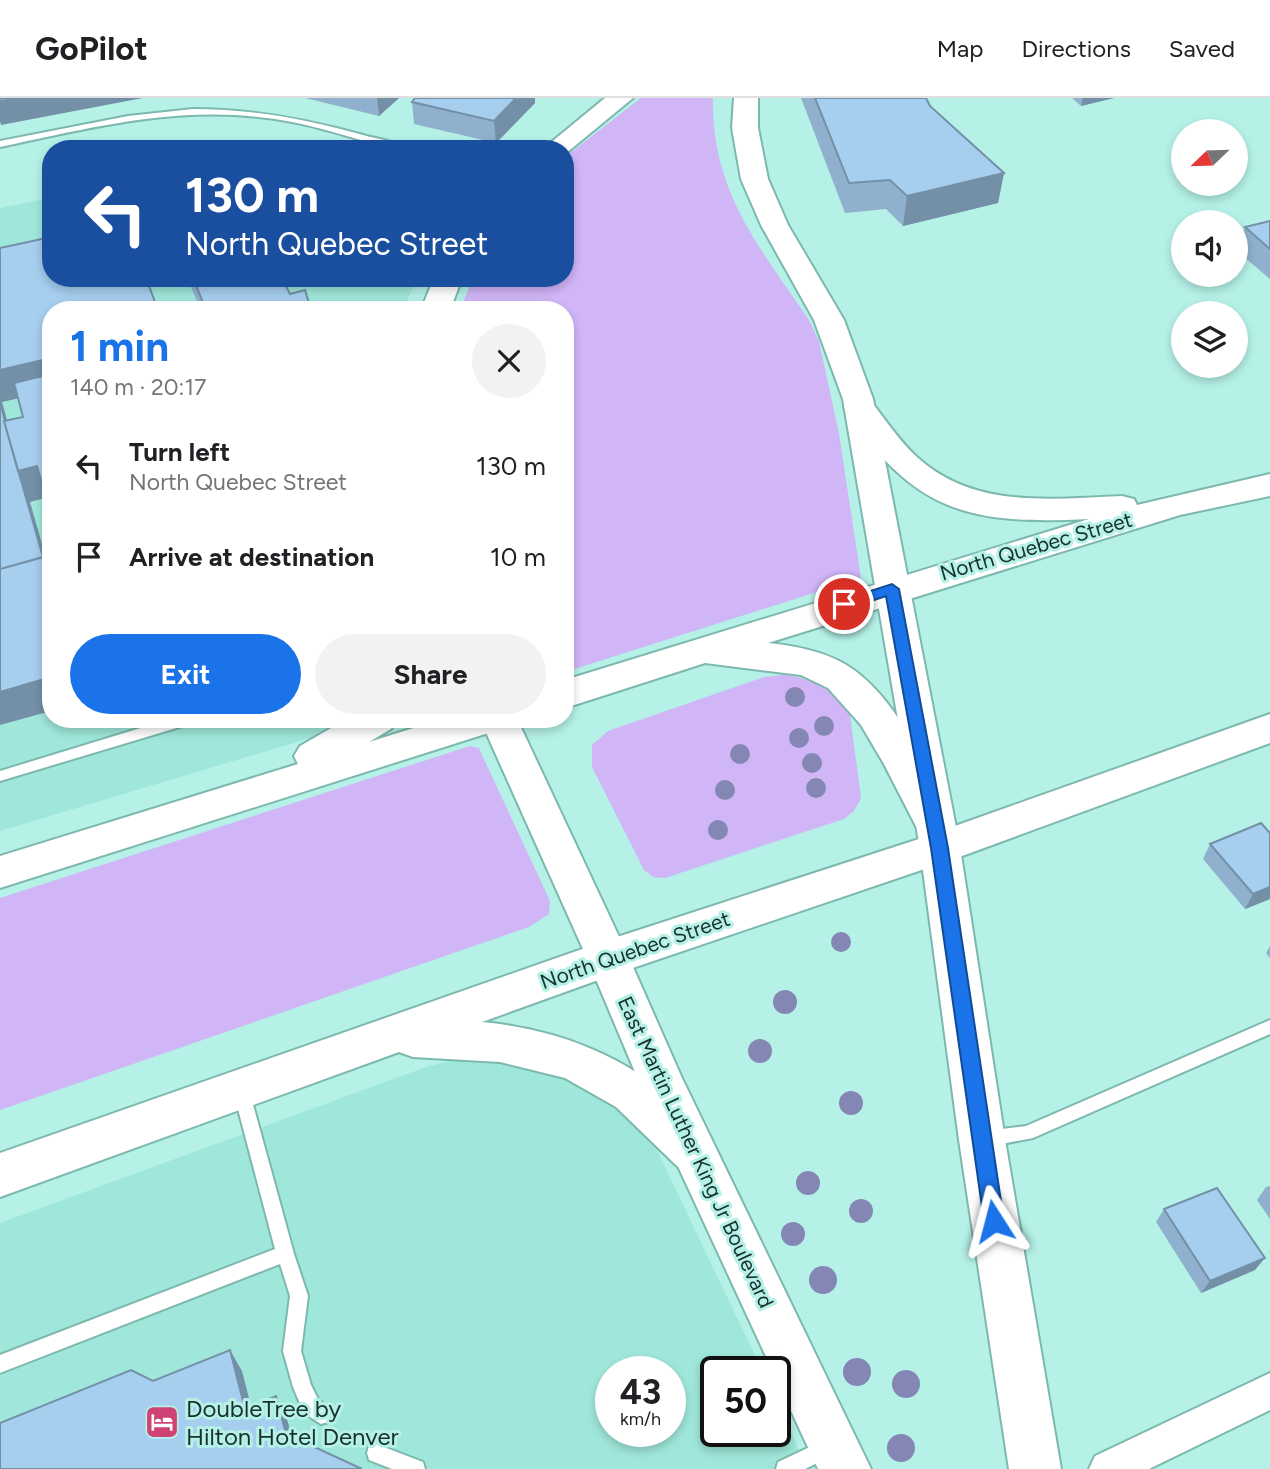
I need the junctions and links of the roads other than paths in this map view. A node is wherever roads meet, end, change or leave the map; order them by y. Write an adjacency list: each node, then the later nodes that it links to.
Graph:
1 (621, 98): 4 (main road)
2 (746, 98): 6 (main road)
3 (366, 140): 5 (lane)
4 (567, 140)
5 (0, 144)
6 (859, 407): 8 (main road); 9 (main road)
7 (1270, 485): 8 (main road, North Quebec Street)
8 (1177, 505): 9 (main road, North Quebec Street)
9 (892, 589): 10 (main road, North Quebec Street); 19 (main road)
10 (698, 651): 11 (main road, North Quebec Street); 19 (main road)
11 (574, 691)
12 (158, 728): 17 (lane)
13 (362, 728): 18 (main road)
14 (459, 728): 18 (main road)
15 (502, 728): 21 (main road, East Martin Luther King Jr Boulevard)
16 (1270, 728): 19 (main road, North Quebec Street)
17 (0, 776)
18 (234, 799): 20 (main road)
19 (938, 838): 21 (main road, North Quebec Street); 25 (main road)
20 (0, 872)
21 (608, 958): 23 (main road, North Quebec Street); 26 (main road, East Martin Luther King Jr Boulevard)
22 (1270, 1027): 25 (lane)
23 (386, 1038): 24 (main road, North Quebec Street); 26 (main road)
24 (240, 1089): 27 (main road, North Quebec Street); 28 (lane)
25 (982, 1140): 36 (main road)
26 (694, 1152): 33 (main road, East Martin Luther King Jr Boulevard)
27 (0, 1175)
28 (285, 1254): 29 (lane); 31 (lane)
29 (0, 1364)
30 (1270, 1391): 37 (street)
31 (321, 1415)
32 (376, 1453): 34 (lane)
33 (839, 1457): 35 (lane)
34 (416, 1469)
35 (785, 1469)
36 (1035, 1469)
37 (1108, 1469)

